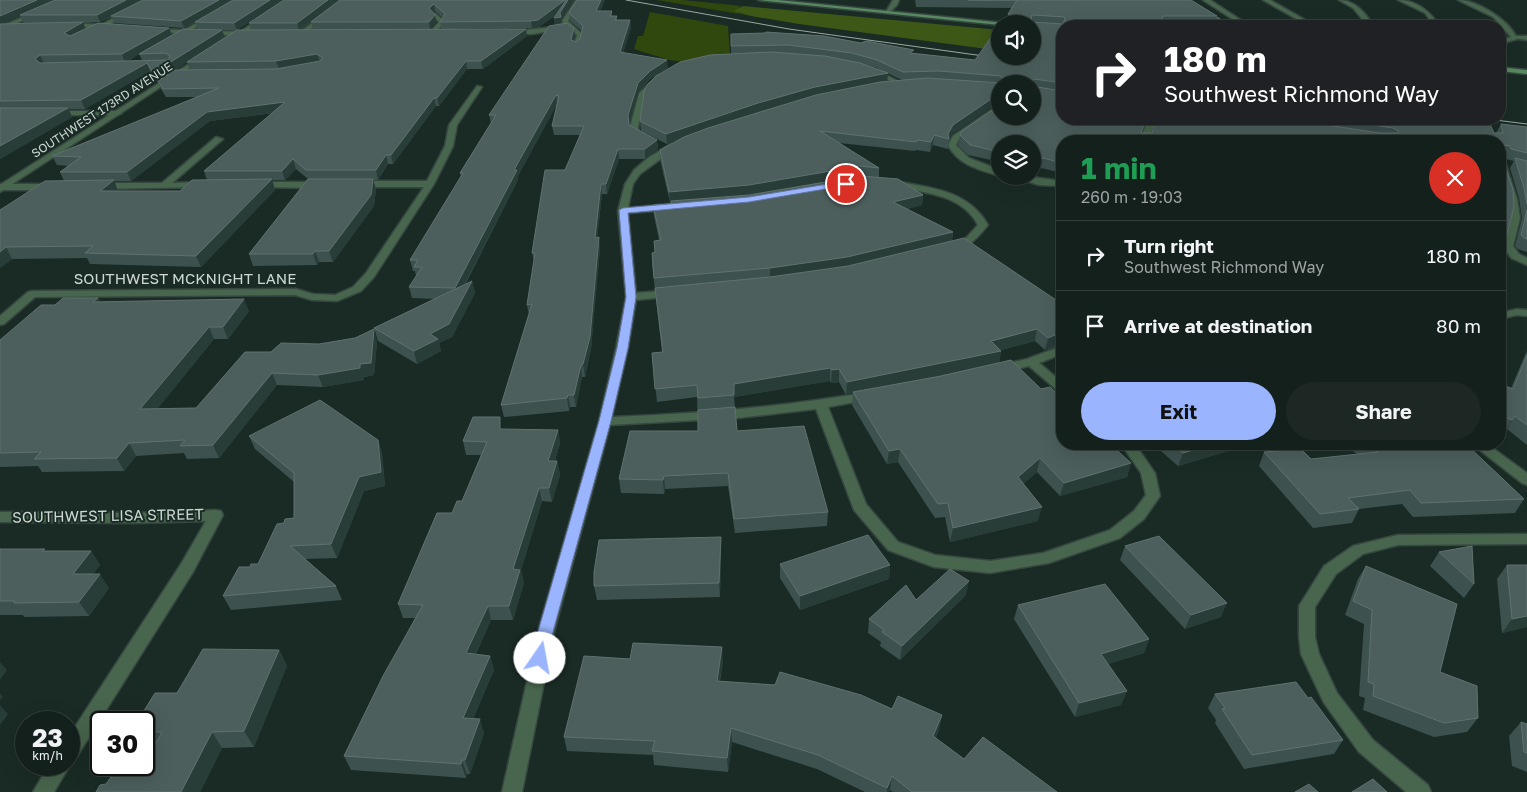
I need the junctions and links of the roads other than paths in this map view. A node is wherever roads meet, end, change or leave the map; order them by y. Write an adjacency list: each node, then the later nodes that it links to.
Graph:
1 (291, 0): 36 (street)
2 (345, 0): 39 (street)
3 (761, 0): 13 (main road)
4 (896, 0): 13 (street)
5 (1206, 0): 16 (street)
6 (1266, 0): 17 (street)
7 (1342, 0): 18 (street)
8 (1402, 0): 19 (street)
9 (1462, 0): 20 (street)
10 (576, 2): 26 (street)
11 (132, 10): 24 (street)
12 (41, 11): 27 (street)
13 (887, 12): 21 (main road)
14 (216, 14): 34 (street)
15 (435, 15): 31 (street)
16 (1238, 20)
17 (1302, 20)
18 (1367, 20)
19 (1433, 20)
20 (1499, 20)
21 (991, 22)
22 (57, 25): 24 (street)
23 (25, 26): 27 (street)
24 (101, 26): 25 (street); 35 (street)
25 (116, 27)
26 (569, 27): 33 (street); 46 (street)
27 (2, 28)
28 (1506, 28): 41 (street)
29 (147, 30): 34 (street)
30 (423, 32): 31 (street)
31 (433, 32): 32 (street)
32 (442, 32)
33 (501, 32)
34 (183, 33): 36 (street); 44 (street)
35 (87, 34)
36 (240, 34): 37 (street); 45 (street)
37 (257, 34)
38 (292, 34): 39 (street)
39 (301, 34): 40 (street)
40 (310, 34)
41 (1514, 37): 42 (street); 43 (street)
42 (1527, 38)
43 (1506, 41)
44 (167, 42)
45 (224, 44)
46 (576, 46)
47 (209, 54): 51 (street, SOUTHWEST 173RD AVENUE)
48 (866, 69): 55 (street)
49 (1506, 70): 50 (main road)
50 (1527, 72)
51 (178, 74): 52 (street); 57 (street, SOUTHWEST 173RD AVENUE)
52 (193, 74)
53 (662, 76): 61 (street)
54 (479, 87): 69 (street)
55 (882, 87)
56 (49, 113): 57 (street)
57 (118, 113): 75 (street, SOUTHWEST 173RD AVENUE)
58 (991, 114): 62 (street)
59 (219, 139): 74 (street)
60 (689, 140): 77 (street)
61 (652, 142)
62 (991, 170)
63 (1506, 174): 79 (street)
64 (1041, 182): 66 (street)
65 (884, 183): 78 (street)
66 (1056, 183)
67 (331, 184): 71 (street)
68 (351, 184): 69 (street)
69 (430, 184): 84 (street, SOUTHWEST MCKNIGHT LANE)
70 (213, 185): 74 (street)
71 (252, 185)
72 (64, 186): 75 (street)
73 (94, 186): 74 (street)
74 (163, 186)
75 (1, 188)
76 (681, 206): 77 (street)
77 (623, 210): 81 (street)
78 (947, 249)
79 (1527, 262)
80 (679, 292): 81 (street)
81 (631, 297): 91 (street)
82 (1527, 313): 83 (street)
83 (1506, 314)
84 (0, 322)
85 (1056, 352): 86 (street)
86 (1031, 362): 87 (street); 88 (street)
87 (985, 372)
88 (1056, 383)
89 (880, 394): 90 (street)
90 (821, 406): 91 (street); 92 (street)
91 (605, 421): 100 (street)
92 (1132, 450)
93 (1487, 450): 94 (street)
94 (1527, 480)
95 (0, 517): 97 (street, SOUTHWEST LISA STREET)
96 (1527, 539): 101 (street)
97 (80, 735)
98 (53, 776): 99 (street)
99 (43, 792)
100 (512, 792)
101 (1421, 792)

